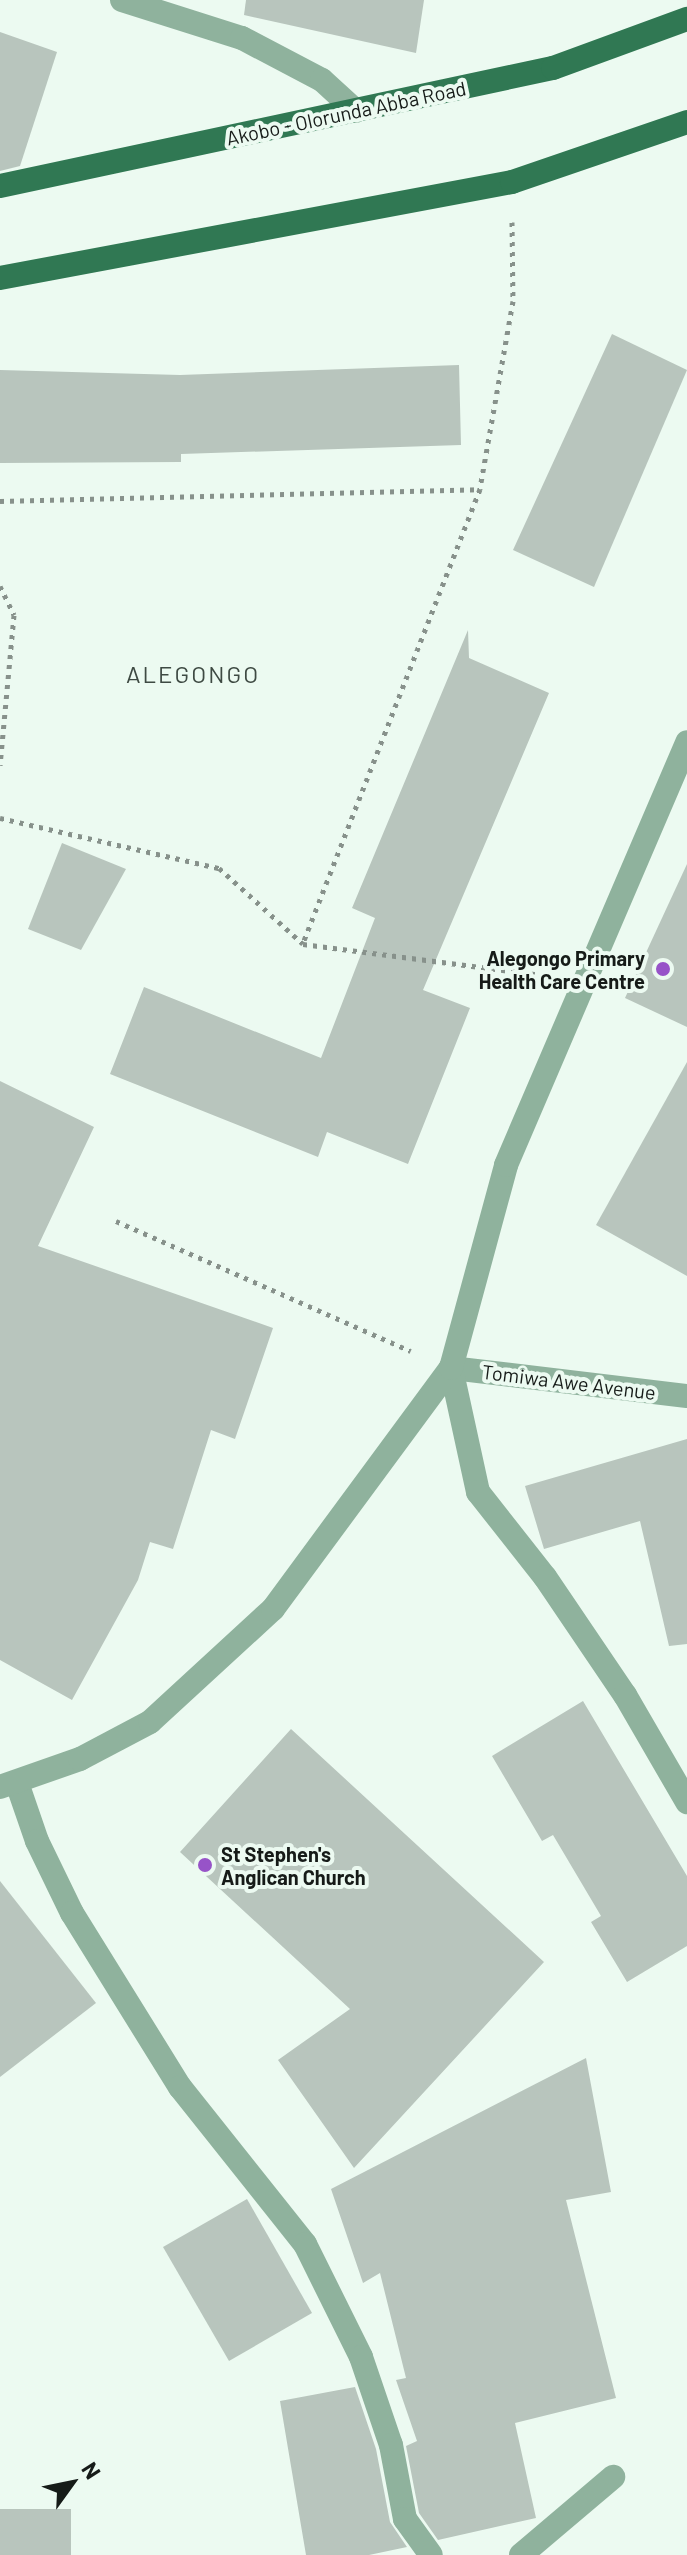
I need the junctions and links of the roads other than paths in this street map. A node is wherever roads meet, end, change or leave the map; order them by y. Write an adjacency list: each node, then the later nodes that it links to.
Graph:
1 (122, 0): 3 (street)
2 (687, 19): 3 (main road, Akobo - Olorunda Abba Road)
3 (356, 111): 5 (main road, Akobo - Olorunda Abba Road)
4 (687, 122): 6 (main road)
5 (0, 186)
6 (0, 278)
7 (687, 742): 8 (street)
8 (451, 1368): 9 (street, Tomiwa Awe Avenue); 10 (street); 11 (street)
9 (687, 1396)
10 (9, 1785): 13 (street)
11 (687, 1802)
12 (613, 2477): 14 (street)
13 (431, 2555)
14 (521, 2555)

